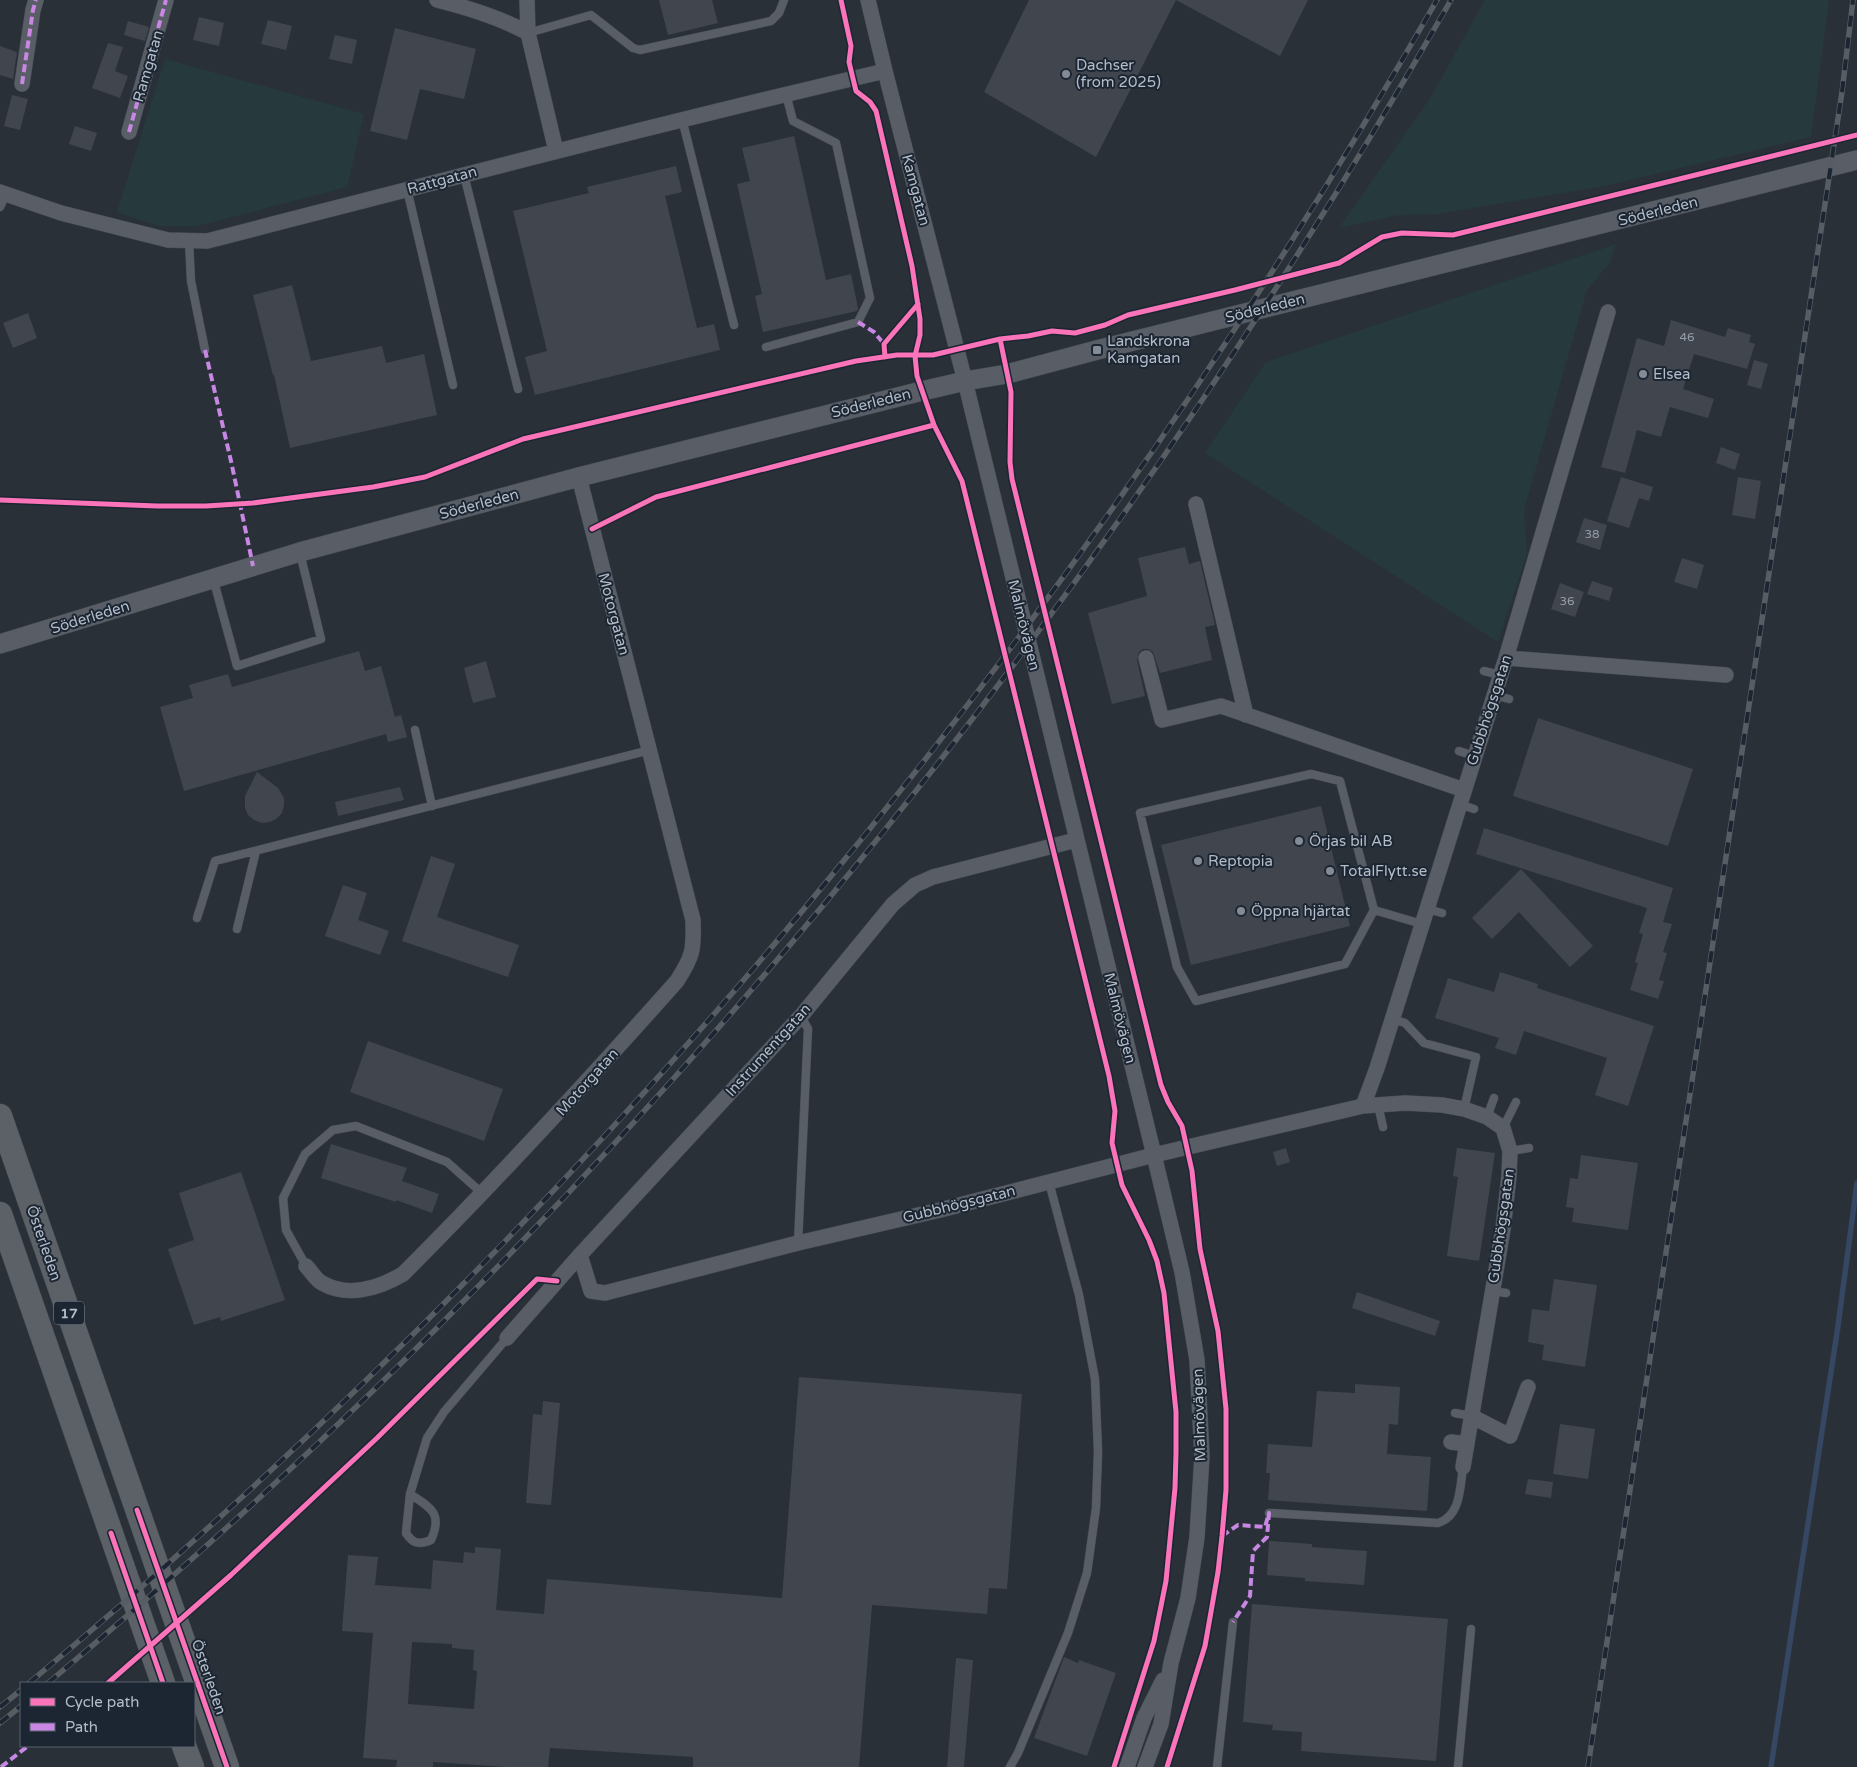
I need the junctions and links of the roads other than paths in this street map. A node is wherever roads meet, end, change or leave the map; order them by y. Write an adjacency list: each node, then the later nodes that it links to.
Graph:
1 (36, 0): 9 (street)
2 (166, 0): 12 (street, Ramgatan)
3 (436, 0): 7 (street)
4 (527, 0): 7 (street)
5 (784, 0): 7 (lane)
6 (868, 0): 8 (street, Kamgatan)
7 (528, 33): 13 (street)
8 (885, 71): 10 (street, Rattgatan); 23 (street, Kamgatan)
9 (22, 84)
10 (786, 94): 11 (street, Rattgatan); 21 (lane)
11 (682, 120): 13 (street, Rattgatan); 20 (lane)
12 (129, 132)
13 (556, 151): 15 (street, Rattgatan)
14 (1857, 160): 23 (street, Söderleden)
15 (464, 174): 16 (street, Rattgatan); 25 (lane)
16 (407, 189): 18 (street, Rattgatan); 24 (lane)
17 (2, 198): 18 (street, Rattgatan)
18 (189, 241): 22 (lane)
19 (1608, 312): 32 (street, Gubbhögsgatan)
20 (734, 325)
21 (766, 347)
22 (206, 350)
23 (965, 380): 26 (street, Söderleden); 46 (street, Malmövägen)
24 (453, 385)
25 (518, 389)
26 (579, 477): 28 (street, Söderleden); 40 (street, Motorgatan)
27 (1196, 504): 38 (street)
28 (300, 552): 29 (street, Söderleden); 29 (lane)
29 (213, 578): 30 (street, Söderleden)
30 (3, 644)
31 (1146, 658): 38 (street)
32 (1506, 658): 34 (street, Gubbhögsgatan); 35 (street)
33 (1484, 671): 34 (lane)
34 (1500, 675): 36 (street, Gubbhögsgatan)
35 (1726, 675)
36 (1494, 695): 37 (lane); 42 (street, Gubbhögsgatan)
37 (1509, 700)
38 (1246, 715): 43 (street)
39 (415, 730): 44 (lane)
40 (650, 750): 44 (lane); 68 (street, Motorgatan)
41 (1459, 751): 42 (lane)
42 (1474, 756): 43 (street, Gubbhögsgatan)
43 (1461, 797): 45 (lane); 48 (street, Gubbhögsgatan)
44 (432, 806): 47 (lane)
45 (1474, 809)
46 (1076, 840): 54 (street, Instrumentgatan); 66 (street, Malmövägen)
47 (256, 851): 51 (lane); 53 (lane)
48 (1427, 909): 50 (lane); 52 (street, Gubbhögsgatan)
49 (1374, 910): 49 (lane); 52 (lane)
50 (1442, 913)
51 (197, 918)
52 (1422, 924): 55 (street, Gubbhögsgatan)
53 (237, 929)
54 (801, 1016): 70 (lane); 71 (street, Instrumentgatan)
55 (1392, 1019): 58 (street, Gubbhögsgatan); 59 (lane)
56 (1494, 1098): 61 (lane)
57 (1516, 1102): 63 (lane)
58 (1371, 1106): 59 (street, Gubbhögsgatan); 62 (lane); 66 (street, Gubbhögsgatan)
59 (1464, 1109): 61 (street, Gubbhögsgatan)
60 (0, 1116): 88 (main road, Österleden / 17)
61 (1487, 1117): 63 (street, Gubbhögsgatan)
62 (1383, 1127)
63 (1503, 1128): 65 (street, Gubbhögsgatan)
64 (1529, 1148): 65 (lane)
65 (1510, 1151): 76 (street, Gubbhögsgatan)
66 (1154, 1156): 67 (street, Gubbhögsgatan); 84 (street, Malmövägen)
67 (1049, 1182): 70 (street, Gubbhögsgatan); 89 (lane)
68 (483, 1194): 72 (street, Motorgatan); 72 (lane)
69 (0, 1214): 85 (main road, 17)
70 (798, 1243): 71 (street, Gubbhögsgatan)
71 (580, 1255): 73 (street, Instrumentgatan)
72 (306, 1266)
73 (507, 1338): 80 (lane)
74 (1528, 1387): 76 (street)
75 (1455, 1413): 76 (lane)
76 (1470, 1416): 78 (street, Gubbhögsgatan)
77 (1451, 1442): 78 (street)
78 (1467, 1444): 79 (street, Gubbhögsgatan)
79 (1463, 1467): 81 (lane)
80 (410, 1494): 80 (lane)
81 (1270, 1513)
82 (1233, 1622): 92 (lane)
83 (1471, 1629): 93 (lane)
84 (1171, 1663): 90 (street, Malmövägen); 91 (street, Malmövägen)
85 (162, 1682)
86 (184, 1747): 87 (main road)
87 (192, 1767)
88 (227, 1767)
89 (1010, 1767)
90 (1128, 1767)
91 (1145, 1767)
92 (1217, 1767)
93 (1458, 1767)

